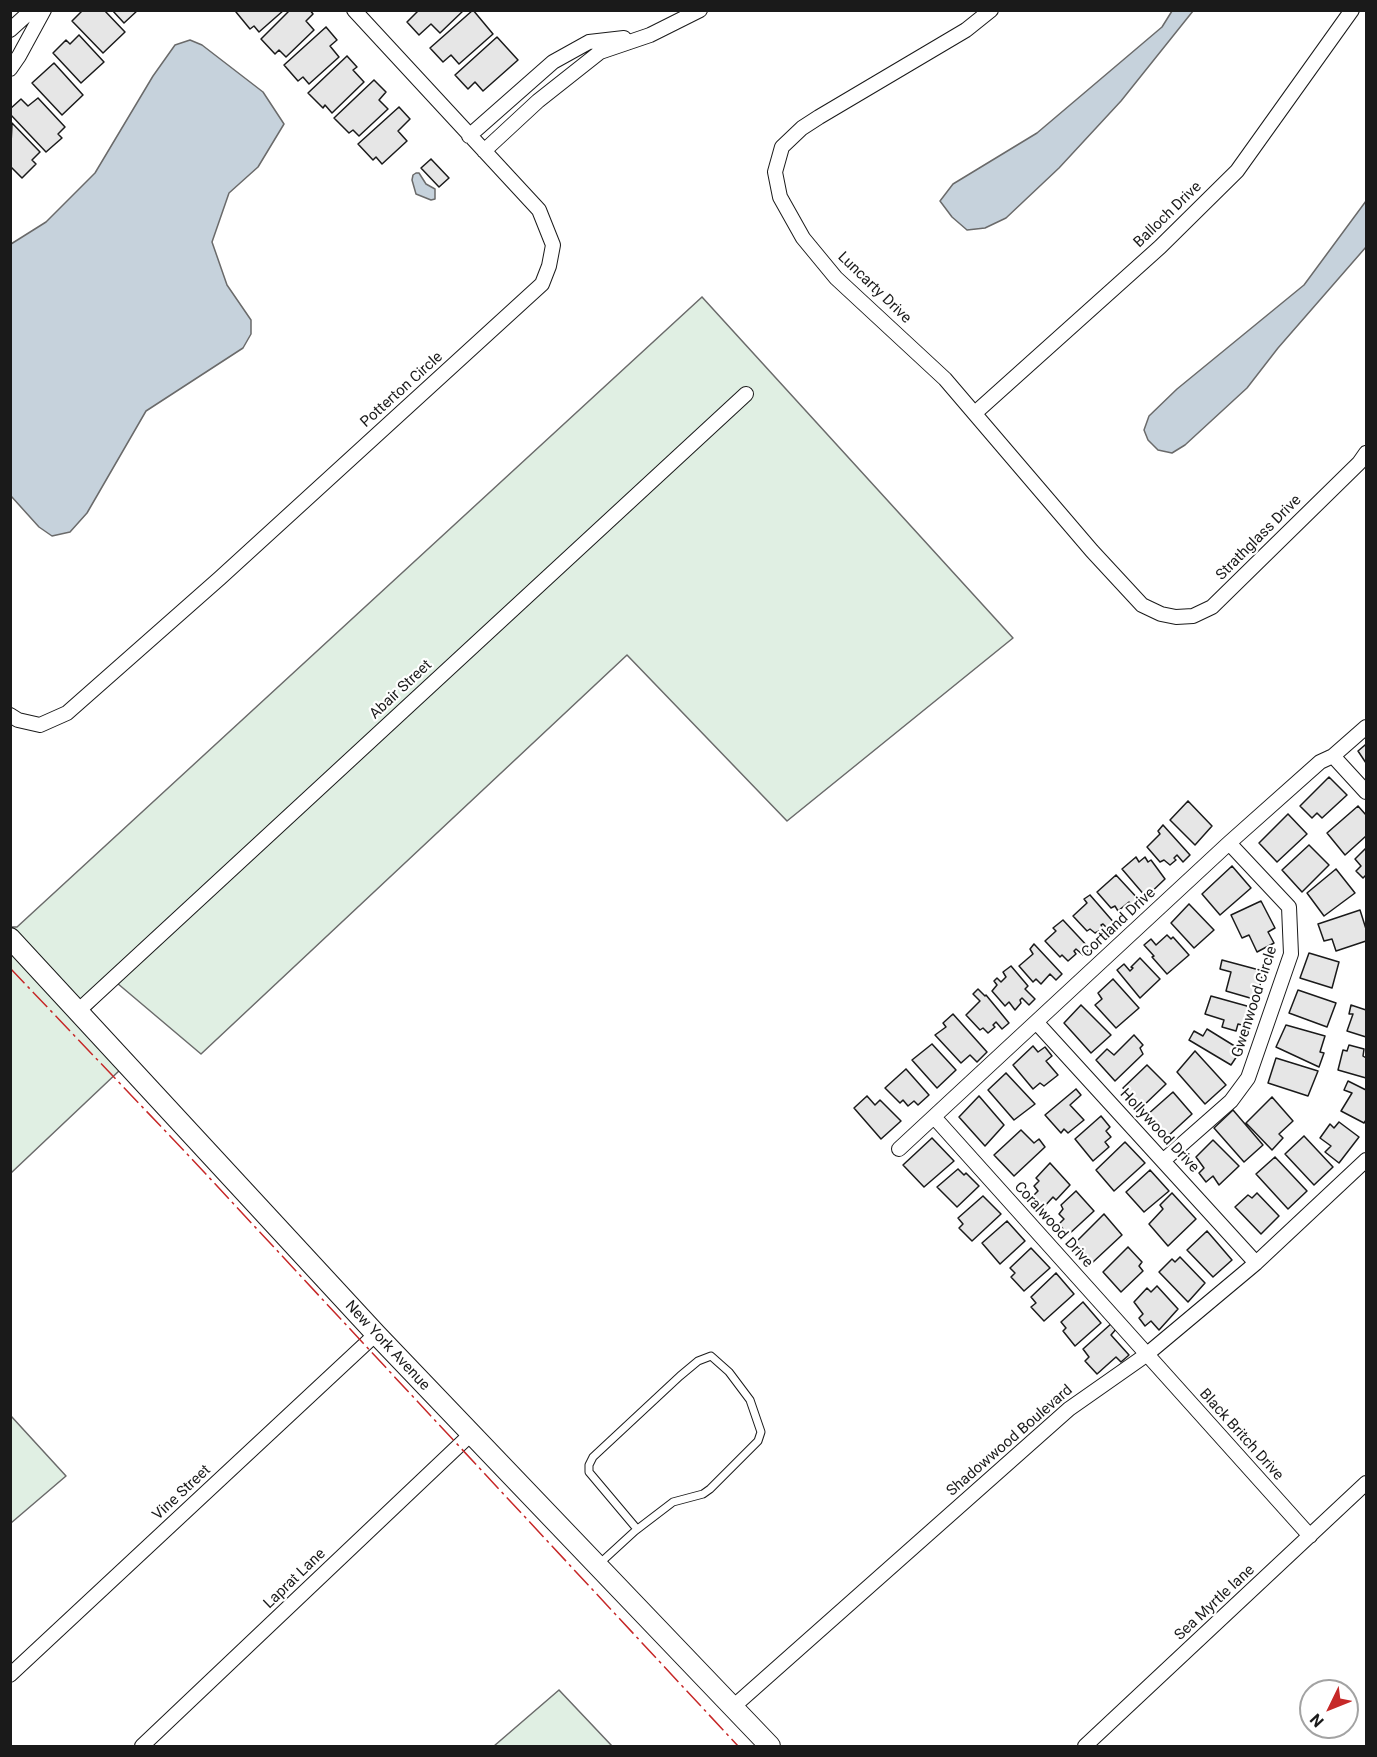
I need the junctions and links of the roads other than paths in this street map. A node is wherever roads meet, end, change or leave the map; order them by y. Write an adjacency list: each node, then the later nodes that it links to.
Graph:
1 (32, 10): 7 (street)
2 (44, 10): 9 (street)
3 (354, 10): 12 (street, Potterton Circle)
4 (700, 10): 8 (street)
5 (991, 10): 15 (street, Luncarty Drive)
6 (1352, 10): 15 (street, Balloch Drive)
7 (10, 30)
8 (650, 35): 10 (street); 11 (street)
9 (10, 69)
10 (524, 87): 11 (street); 12 (street)
11 (538, 101): 13 (street)
12 (470, 136): 13 (street, Potterton Circle)
13 (484, 151): 18 (street, Potterton Circle)
14 (746, 394): 24 (street, Abair Street)
15 (975, 413): 17 (street, Luncarty Drive)
16 (1366, 453): 17 (street, Strathglass Drive)
17 (1161, 614)
18 (10, 715)
19 (1366, 727): 20 (street, Cortland Drive)
20 (1333, 756): 21 (street); 22 (street, Cortland Drive)
21 (1366, 792)
22 (1229, 843): 25 (street, Cortland Drive); 28 (street, Gwenwood Circle)
23 (10, 938): 24 (street, New York Avenue)
24 (78, 1011): 31 (street, New York Avenue)
25 (1037, 1023): 26 (street, Cortland Drive); 28 (street, Hollywood Drive)
26 (934, 1118): 27 (street, Cortland Drive); 32 (street, Coralwood Drive)
27 (899, 1149)
28 (1164, 1160): 30 (street, Hollywood Drive)
29 (1366, 1160): 30 (street, Shadowwood Boulevard)
30 (1256, 1263): 32 (street, Shadowwood Boulevard)
31 (376, 1334): 33 (street, New York Avenue); 38 (street, Vine Street)
32 (1146, 1355): 36 (street, Black Britch Drive); 39 (street, Shadowwood Boulevard)
33 (470, 1435): 37 (street, New York Avenue); 40 (street, Laprat Lane)
34 (1366, 1483): 36 (street, Sea Myrtle lane)
35 (638, 1529): 35 (lane); 37 (lane)
36 (1310, 1536): 42 (street, Sea Myrtle lane)
37 (597, 1566): 39 (street, New York Avenue)
38 (10, 1675)
39 (733, 1707): 41 (street, New York Avenue)
40 (142, 1746)
41 (770, 1746)
42 (1085, 1746)

